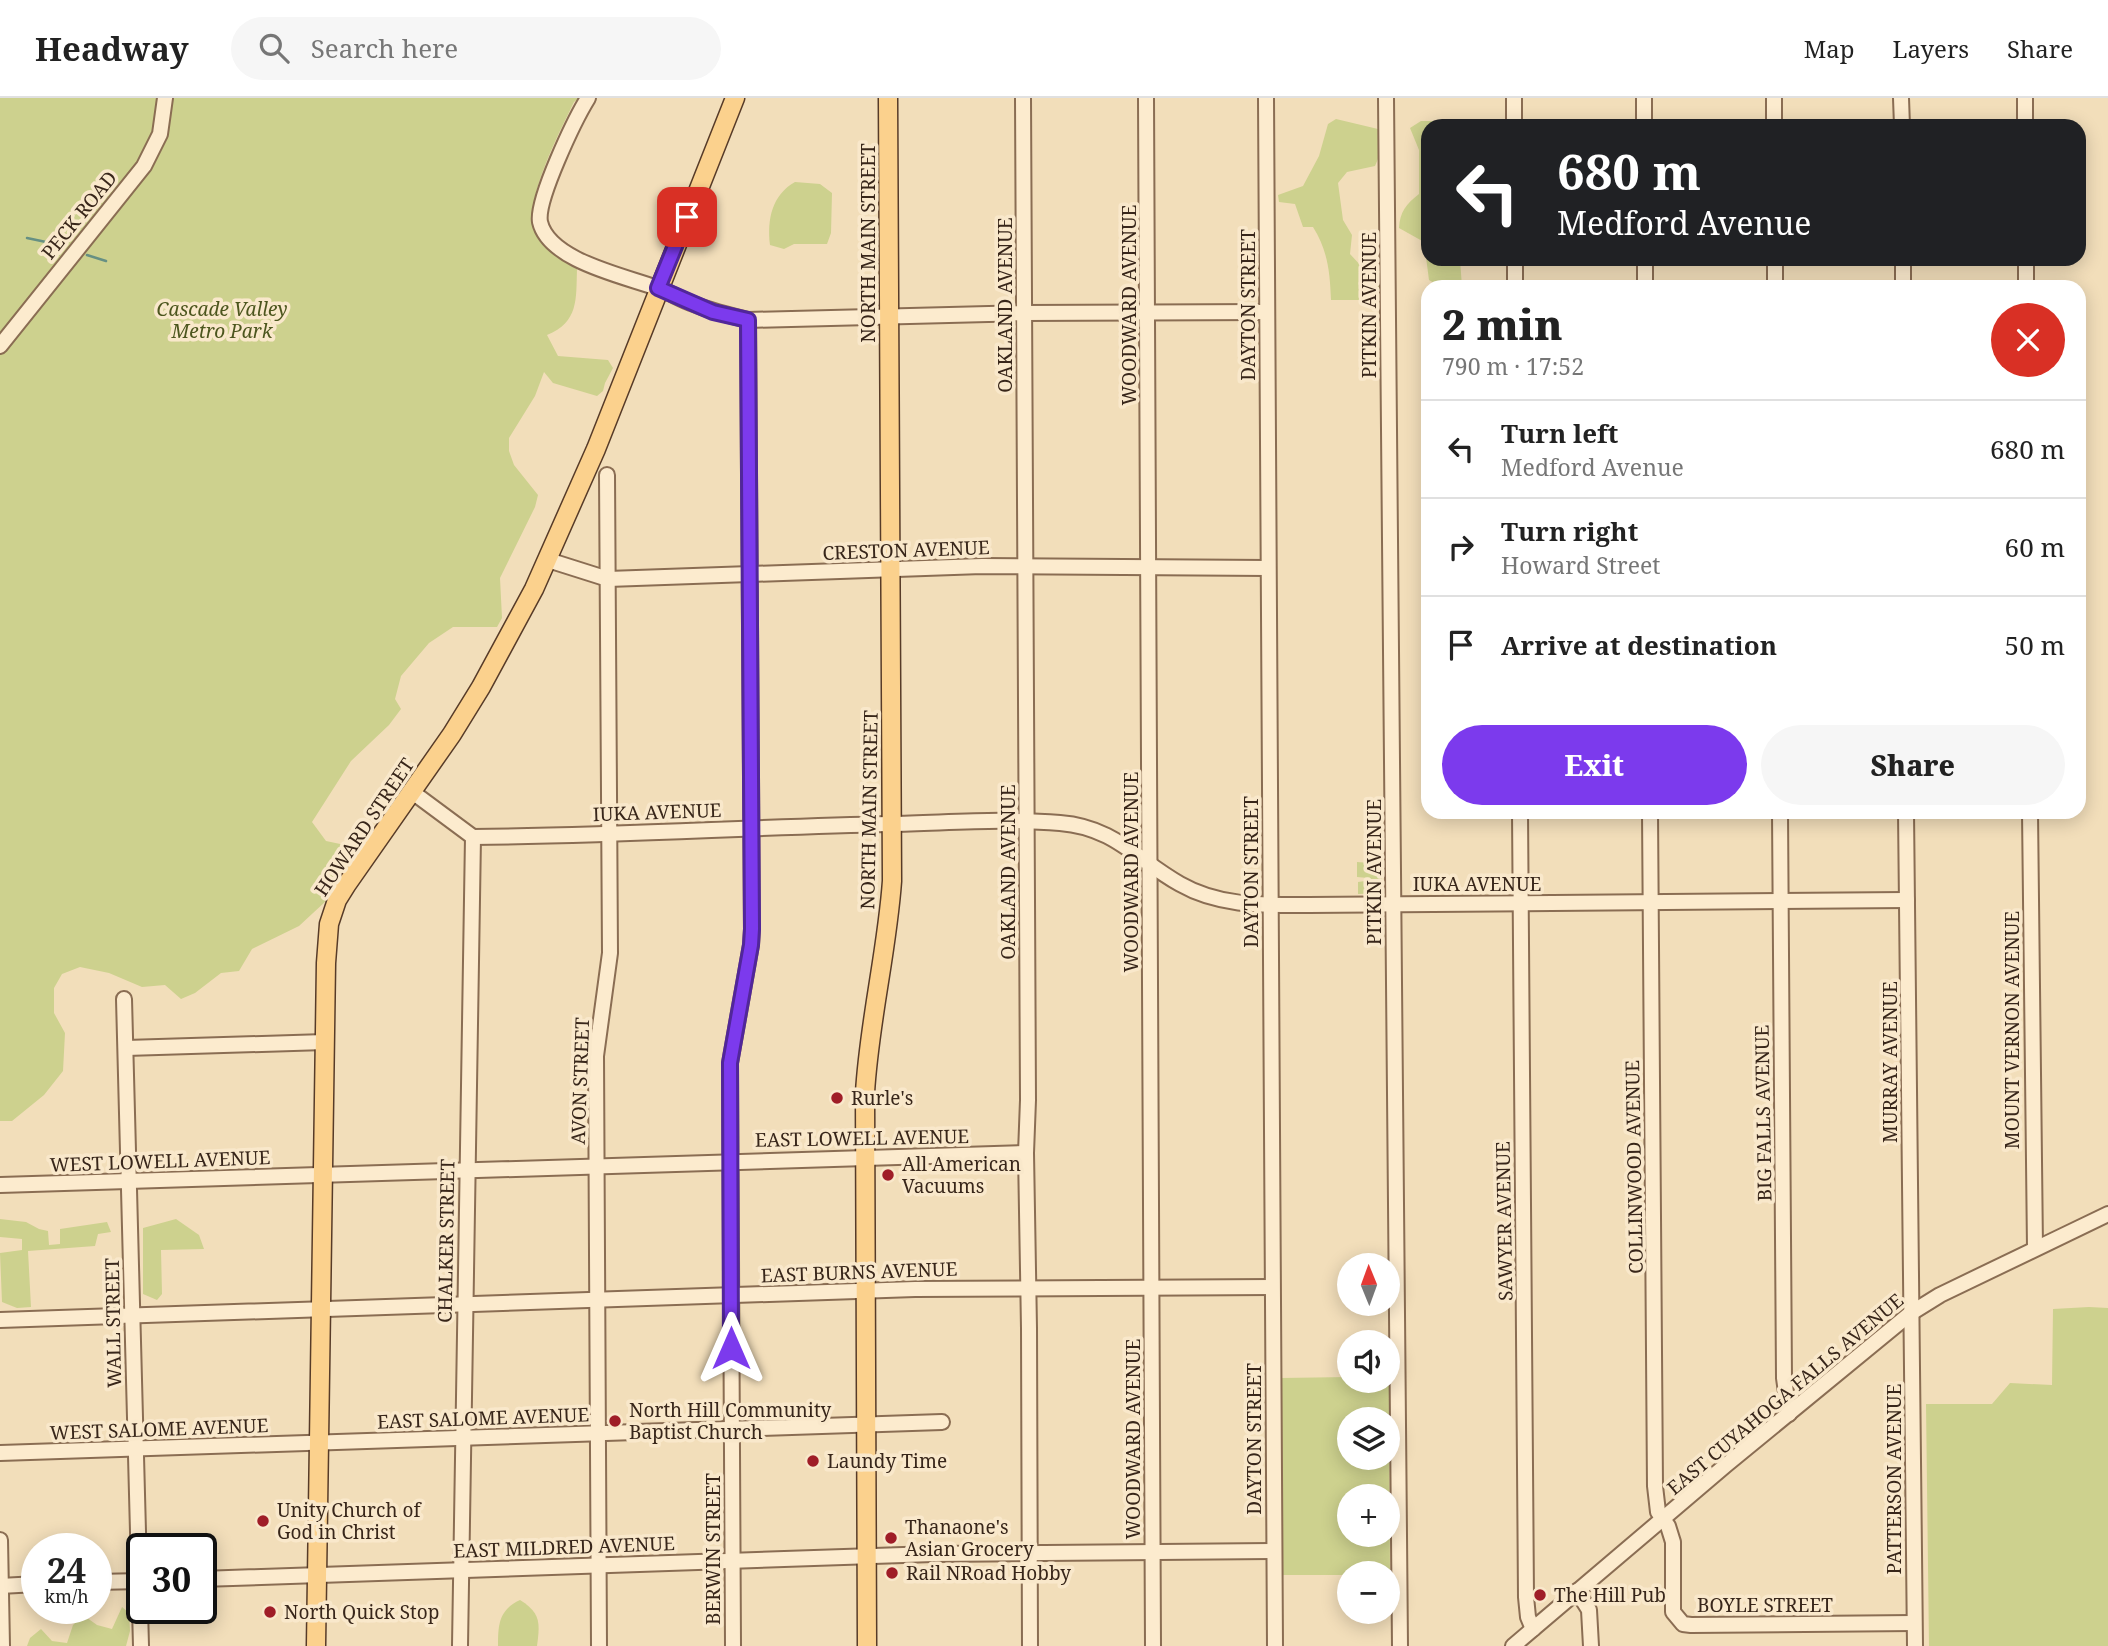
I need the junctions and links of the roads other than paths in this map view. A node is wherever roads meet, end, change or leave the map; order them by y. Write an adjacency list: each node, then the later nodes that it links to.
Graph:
1 (165, 98): 25 (street, PECK ROAD)
2 (588, 98): 19 (street)
3 (735, 98): 19 (main road, HOWARD STREET)
4 (888, 98): 23 (main road, NORTH MAIN STREET)
5 (1023, 98): 22 (street, OAKLAND AVENUE)
6 (1146, 98): 20 (street, WOODWARD AVENUE)
7 (1266, 98): 21 (street, DAYTON STREET)
8 (1386, 98): 50 (street, PITKIN AVENUE)
9 (1514, 98): 14 (street)
10 (1644, 98): 15 (street)
11 (1773, 98): 16 (street)
12 (1902, 98): 17 (street)
13 (2025, 98): 18 (street)
14 (1514, 119)
15 (1644, 119)
16 (1774, 119)
17 (1902, 119)
18 (2025, 119)
19 (658, 288): 24 (street); 27 (main road, HOWARD STREET)
20 (1148, 311): 21 (street); 22 (street); 29 (street, WOODWARD AVENUE)
21 (1267, 312): 30 (street, DAYTON STREET)
22 (1024, 313): 23 (street); 28 (street, OAKLAND AVENUE)
23 (889, 316): 24 (street); 31 (main road, NORTH MAIN STREET)
24 (748, 320): 32 (street, BERWIN STREET)
25 (0, 345)
26 (607, 475): 33 (street, AVON STREET)
27 (548, 559): 33 (street, CRESTON AVENUE); 34 (main road, HOWARD STREET)
28 (1026, 566): 29 (street, CRESTON AVENUE); 31 (street, CRESTON AVENUE); 40 (street, OAKLAND AVENUE)
29 (1150, 566): 30 (street, CRESTON AVENUE); 45 (street, WOODWARD AVENUE)
30 (1268, 568): 51 (street, DAYTON STREET)
31 (890, 570): 32 (street, CRESTON AVENUE); 41 (main road, NORTH MAIN STREET)
32 (750, 575): 33 (street, CRESTON AVENUE); 42 (street, BERWIN STREET)
33 (608, 579): 43 (street, AVON STREET)
34 (411, 791): 44 (street); 53 (main road, HOWARD STREET)
35 (1520, 819): 49 (street, SAWYER AVENUE)
36 (1650, 819): 48 (street, COLLINWOOD AVENUE)
37 (1780, 819): 47 (street, BIG FALLS AVENUE)
38 (1906, 819): 46 (street, MURRAY AVENUE)
39 (2030, 819): 64 (street, MOUNT VERNON AVENUE)
40 (1027, 821): 41 (street, IUKA AVENUE); 45 (street, IUKA AVENUE); 55 (street, OAKLAND AVENUE)
41 (892, 824): 42 (street, IUKA AVENUE); 56 (main road, NORTH MAIN STREET)
42 (751, 828): 43 (street, IUKA AVENUE); 57 (street, BERWIN STREET)
43 (609, 833): 44 (street, IUKA AVENUE); 58 (street, AVON STREET)
44 (473, 837): 59 (street, CHALKER STREET)
45 (1151, 864): 51 (street, IUKA AVENUE); 66 (street, WOODWARD AVENUE)
46 (1907, 900): 47 (street, IUKA AVENUE); 73 (street, MURRAY AVENUE)
47 (1780, 901): 48 (street, IUKA AVENUE); 76 (street, BIG FALLS AVENUE)
48 (1650, 902): 49 (street, IUKA AVENUE); 85 (street, COLLINWOOD AVENUE)
49 (1520, 903): 50 (street, IUKA AVENUE); 102 (street, SAWYER AVENUE)
50 (1393, 904): 51 (street, IUKA AVENUE); 113 (street, PITKIN AVENUE)
51 (1271, 905): 65 (street, DAYTON STREET)
52 (124, 999): 54 (street, WALL STREET)
53 (325, 1042): 54 (street); 60 (main road, HOWARD STREET)
54 (126, 1048): 61 (street, WALL STREET)
55 (1026, 1153): 56 (street, EAST LOWELL AVENUE); 67 (street, OAKLAND AVENUE)
56 (864, 1157): 57 (street, EAST LOWELL AVENUE); 68 (main road, NORTH MAIN STREET)
57 (730, 1161): 58 (street, EAST LOWELL AVENUE); 69 (street, BERWIN STREET)
58 (596, 1166): 59 (street, EAST LOWELL AVENUE); 70 (street, AVON STREET)
59 (466, 1170): 60 (street, EAST LOWELL AVENUE); 71 (street, CHALKER STREET)
60 (322, 1174): 61 (street, WEST LOWELL AVENUE); 72 (main road, HOWARD STREET)
61 (130, 1182): 62 (street, WEST LOWELL AVENUE); 74 (street, WALL STREET)
62 (0, 1185)
63 (2108, 1214): 64 (street, EAST CUYAHOGA FALLS AVENUE)
64 (2035, 1248): 73 (street, EAST CUYAHOGA FALLS AVENUE)
65 (1272, 1287): 66 (street, EAST BURNS AVENUE); 88 (street, DAYTON STREET)
66 (1152, 1288): 67 (street, EAST BURNS AVENUE); 90 (street, WOODWARD AVENUE)
67 (1028, 1289): 68 (street, EAST BURNS AVENUE); 89 (street, OAKLAND AVENUE)
68 (864, 1291): 69 (street, EAST BURNS AVENUE); 78 (main road, NORTH MAIN STREET)
69 (731, 1295): 70 (street, EAST BURNS AVENUE); 79 (street, BERWIN STREET)
70 (597, 1299): 71 (street, EAST BURNS AVENUE); 80 (street, AVON STREET)
71 (465, 1305): 72 (street, EAST BURNS AVENUE); 81 (street, CHALKER STREET)
72 (321, 1309): 74 (street, EAST BURNS AVENUE); 82 (main road, HOWARD STREET)
73 (1911, 1312): 76 (street, EAST CUYAHOGA FALLS AVENUE); 100 (street, PATTERSON AVENUE)
74 (132, 1316): 75 (street, EAST BURNS AVENUE); 83 (street, WALL STREET)
75 (0, 1320)
76 (1789, 1414): 85 (street, EAST CUYAHOGA FALLS AVENUE)
77 (942, 1422): 78 (street, EAST SALOME AVENUE)
78 (864, 1423): 79 (street, EAST SALOME AVENUE); 91 (main road, NORTH MAIN STREET)
79 (732, 1429): 80 (street, EAST SALOME AVENUE); 92 (street, BERWIN STREET)
80 (597, 1433): 81 (street, EAST SALOME AVENUE); 93 (street, AVON STREET)
81 (464, 1437): 82 (street, EAST SALOME AVENUE); 94 (street, CHALKER STREET)
82 (319, 1444): 83 (street, WEST SALOME AVENUE); 95 (main road, HOWARD STREET)
83 (135, 1449): 84 (street, WEST SALOME AVENUE); 86 (street, WALL STREET)
84 (0, 1454)
85 (1664, 1520): 99 (street, EAST CUYAHOGA FALLS AVENUE); 100 (street, BOYLE STREET)
86 (138, 1533)
87 (0, 1540): 98 (street)
88 (1274, 1550): 90 (street, EAST MILDRED AVENUE); 112 (street, DAYTON STREET)
89 (1031, 1552): 90 (street, EAST MILDRED AVENUE); 91 (street, EAST MILDRED AVENUE); 110 (street, OAKLAND AVENUE)
90 (1153, 1552): 111 (street, WOODWARD AVENUE)
91 (867, 1557): 92 (street, EAST MILDRED AVENUE); 109 (main road, NORTH MAIN STREET)
92 (733, 1562): 93 (street, EAST MILDRED AVENUE); 108 (street, BERWIN STREET)
93 (599, 1566): 94 (street, EAST MILDRED AVENUE); 107 (street, AVON STREET)
94 (462, 1570): 95 (street, EAST MILDRED AVENUE); 106 (street, CHALKER STREET)
95 (317, 1576): 96 (street, EAST MILDRED AVENUE); 105 (main road, HOWARD STREET)
96 (217, 1579)
97 (21, 1585): 98 (street)
98 (0, 1586): 103 (street)
99 (1577, 1591): 102 (street, EAST CUYAHOGA FALLS AVENUE); 115 (street)
100 (1914, 1623): 116 (street, PATTERSON AVENUE)
101 (141, 1624): 104 (street, WALL STREET)
102 (1533, 1629): 114 (street, EAST CUYAHOGA FALLS AVENUE)
103 (2, 1646)
104 (141, 1646)
105 (317, 1646)
106 (460, 1646)
107 (599, 1646)
108 (733, 1646)
109 (867, 1646)
110 (1031, 1646)
111 (1153, 1646)
112 (1275, 1646)
113 (1400, 1646)
114 (1513, 1646)
115 (1591, 1646)
116 (1914, 1646)

